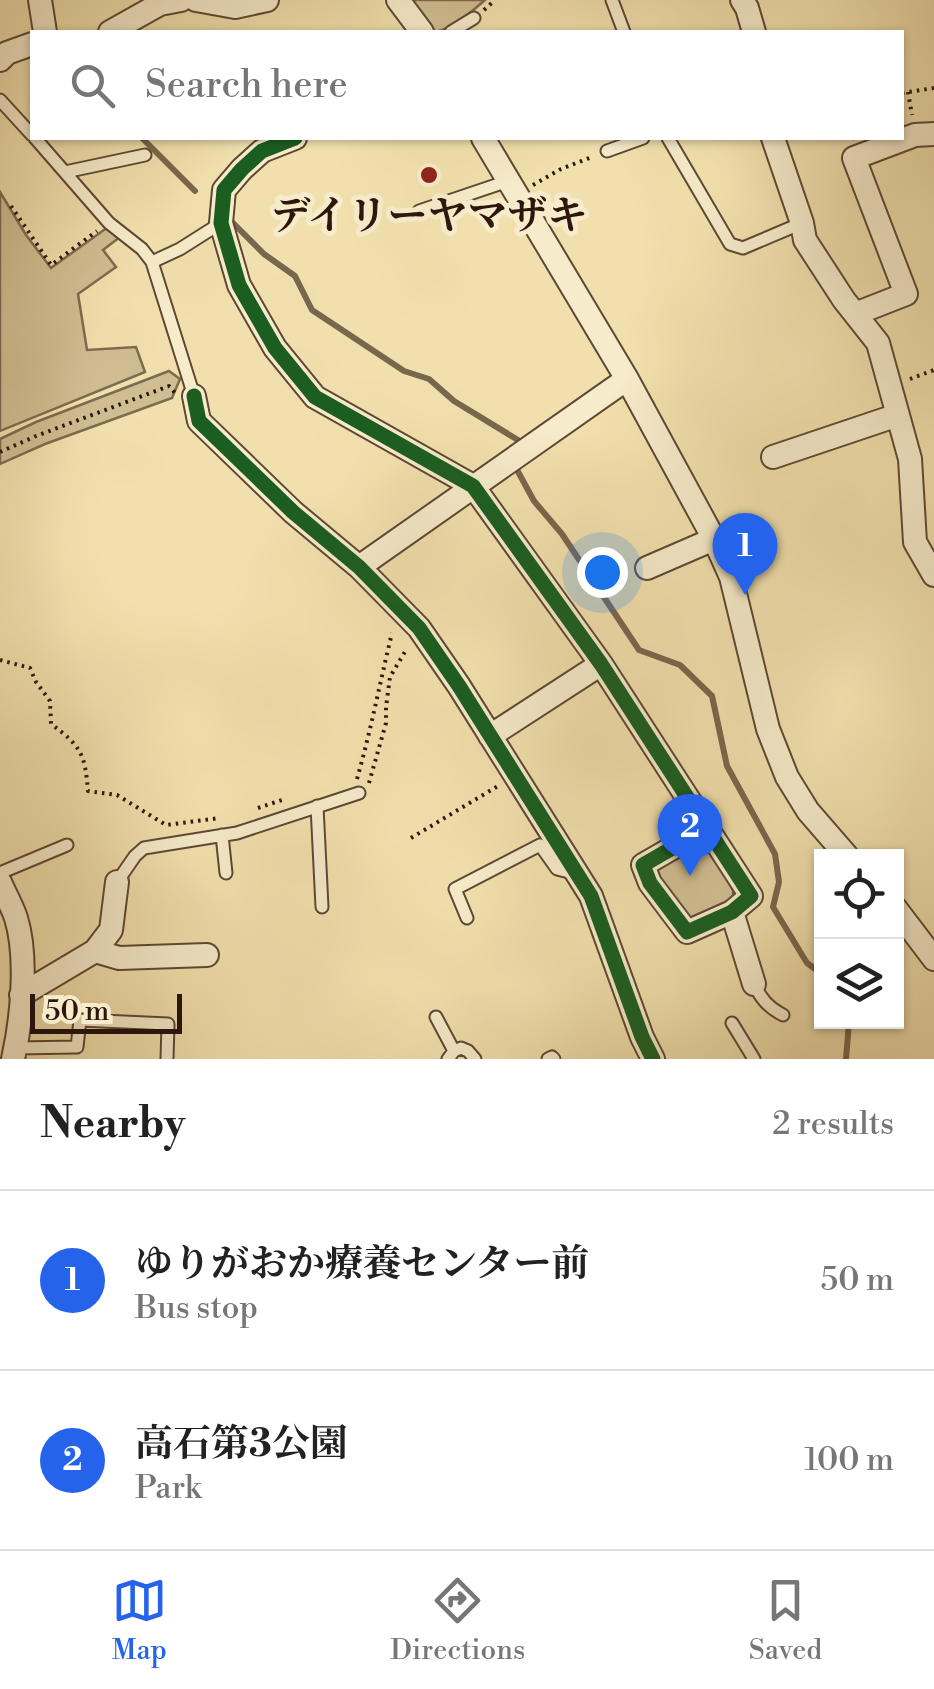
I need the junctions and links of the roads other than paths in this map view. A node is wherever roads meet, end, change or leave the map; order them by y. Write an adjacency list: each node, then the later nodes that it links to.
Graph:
1 (40, 0): 9 (street)
2 (181, 0): 10 (street)
3 (196, 0): 4 (street)
4 (267, 0)
5 (398, 0): 11 (street)
6 (612, 0): 13 (lane)
7 (742, 0): 14 (street)
8 (474, 18): 12 (lane)
9 (44, 30)
10 (114, 30)
11 (420, 30)
12 (454, 30)
13 (623, 30)
14 (753, 30)
15 (30, 45): 16 (street)
16 (0, 60)
17 (0, 100): 18 (lane)
18 (30, 132)
19 (37, 140): 28 (lane)
20 (290, 140): 31 (street)
21 (484, 140): 29 (street)
22 (637, 140): 26 (lane)
23 (669, 140): 32 (lane)
24 (774, 140): 32 (street)
25 (892, 140): 34 (street)
26 (607, 151)
27 (145, 154): 28 (lane)
28 (65, 172): 33 (lane)
29 (516, 185): 30 (lane); 35 (street)
30 (420, 211)
31 (221, 223): 33 (lane); 39 (street)
32 (802, 223): 34 (street)
33 (152, 262): 36 (lane)
34 (855, 314): 37 (street)
35 (627, 379): 39 (street); 41 (street)
36 (194, 396): 42 (street)
37 (898, 415): 38 (street); 40 (street)
38 (773, 457)
39 (472, 486): 42 (street); 45 (street)
40 (922, 489): 44 (street)
41 (714, 539): 43 (street); 52 (street)
42 (359, 567): 46 (street)
43 (647, 568)
44 (934, 575)
45 (601, 664): 46 (street); 49 (street)
46 (490, 736): 55 (street)
47 (358, 787): 48 (lane)
48 (317, 806): 50 (lane); 58 (lane)
49 (707, 828): 59 (street); 59 (street)
50 (222, 835): 54 (lane); 57 (lane)
51 (68, 845): 53 (lane)
52 (841, 849)
53 (0, 873)
54 (226, 873)
55 (577, 874): 60 (lane); 74 (street)
56 (0, 882): 66 (street)
57 (117, 882): 62 (street)
58 (322, 907)
59 (732, 912): 65 (street)
60 (467, 918)
61 (904, 920): 64 (street)
62 (95, 951): 63 (street); 66 (street)
63 (207, 955)
64 (934, 960)
65 (754, 984): 67 (lane)
66 (22, 995): 70 (street)
67 (783, 1015)
68 (436, 1017): 71 (lane)
69 (732, 1023): 75 (lane)
70 (14, 1054): 72 (lane)
71 (451, 1055): 73 (lane)
72 (167, 1059)
73 (475, 1059)
74 (653, 1059)
75 (754, 1059)

